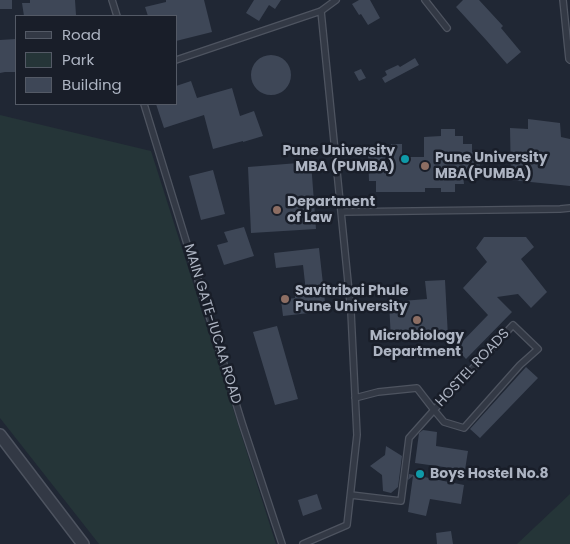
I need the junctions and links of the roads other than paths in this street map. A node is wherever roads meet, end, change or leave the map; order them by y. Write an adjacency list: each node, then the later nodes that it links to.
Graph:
1 (112, 0): 6 (lane)
2 (336, 0): 5 (lane)
3 (425, 0): 7 (lane)
4 (563, 0): 8 (lane)
5 (321, 11): 9 (lane); 13 (lane)
6 (117, 15)
7 (447, 28)
8 (568, 38): 10 (lane)
9 (178, 59)
10 (570, 60)
11 (144, 105): 19 (lane, MAIN GATE-IUCAA ROAD)
12 (570, 208): 13 (lane)
13 (341, 212): 14 (lane)
14 (355, 398): 15 (lane); 17 (lane)
15 (434, 410): 15 (lane, HOSTEL ROADS); 17 (lane, HOSTEL ROADS)
16 (0, 436): 18 (street)
17 (351, 495): 20 (lane)
18 (84, 544)
19 (282, 544)
20 (303, 544)

